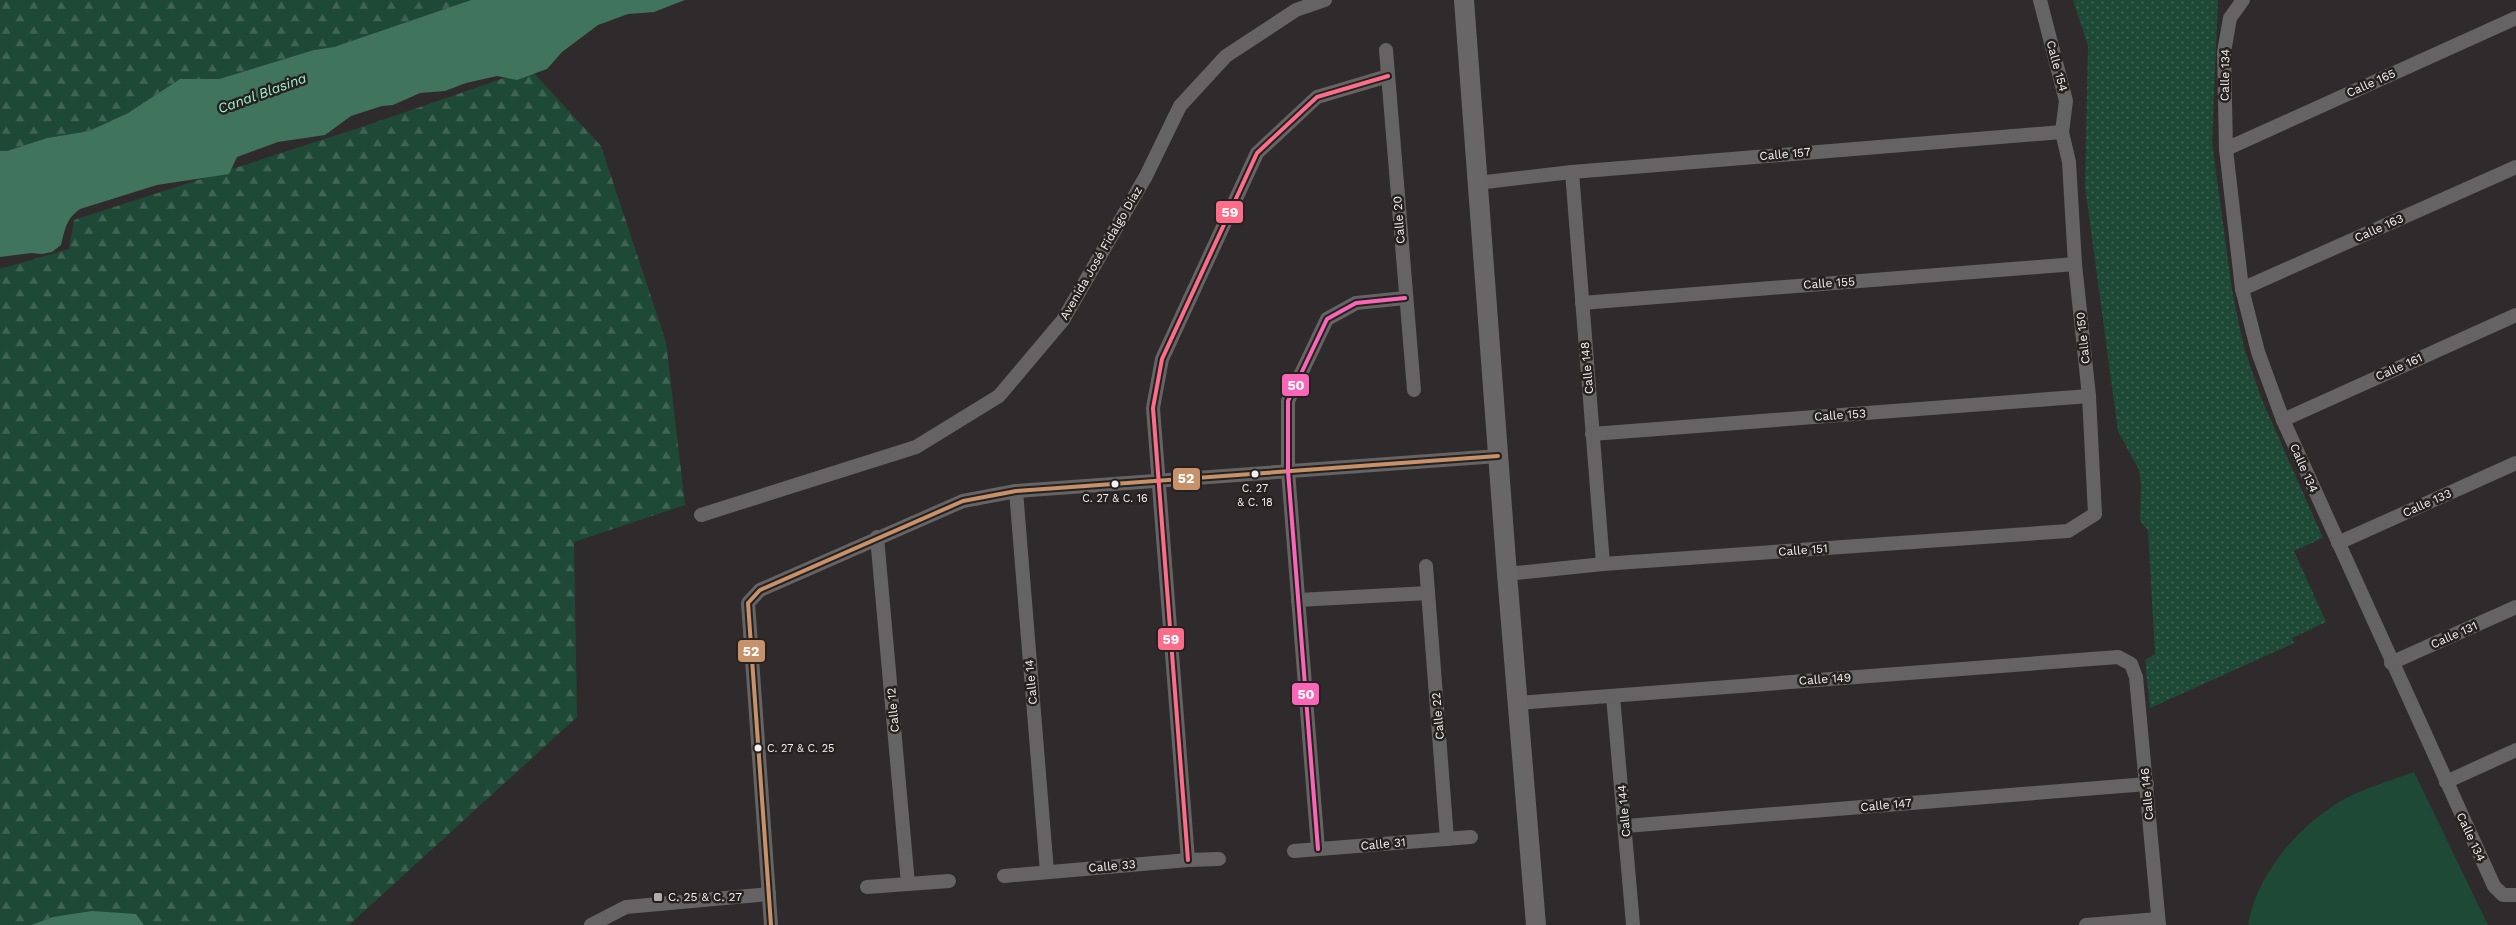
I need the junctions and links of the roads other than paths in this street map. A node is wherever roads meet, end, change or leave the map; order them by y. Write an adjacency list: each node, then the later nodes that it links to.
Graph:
1 (1326, 0): 28 (street, Avenida José Fidalgo Díaz)
2 (1464, 0): 12 (street)
3 (2040, 0): 8 (street, Calle 154)
4 (2243, 0): 9 (street, Calle 134)
5 (2516, 18): 9 (street, Calle 165)
6 (1386, 50): 7 (street, Calle 20)
7 (1388, 76): 15 (street, Calle 20); 25 (street)
8 (2062, 132): 11 (street, Calle 157); 13 (street, Calle 150)
9 (2226, 148): 14 (street, Calle 134)
10 (2516, 167): 14 (street, Calle 163)
11 (1572, 172): 12 (street, Calle 157); 16 (street, Calle 148)
12 (1477, 183): 22 (street)
13 (2075, 264): 16 (street, Calle 155); 19 (street, Calle 150)
14 (2242, 290): 20 (street, Calle 134)
15 (1405, 298): 18 (street, Calle 20); 24 (street)
16 (1582, 303): 21 (street, Calle 148)
17 (2516, 315): 20 (street, Calle 161)
18 (1414, 390)
19 (2089, 396): 21 (street, Calle 153); 27 (street, Calle 150)
20 (2283, 420): 30 (street, Calle 134)
21 (1592, 434): 31 (street, Calle 148)
22 (1498, 456): 24 (street); 33 (street)
23 (2516, 463): 30 (street, Calle 133)
24 (1288, 471): 25 (street); 35 (street)
25 (1157, 480): 26 (street); 49 (street)
26 (1016, 491): 29 (street); 51 (street, Calle 14)
27 (2095, 514): 31 (street, Calle 151)
28 (701, 515)
29 (877, 537): 54 (street, Calle 12); 56 (street)
30 (2338, 543): 37 (street, Calle 134)
31 (1604, 564): 33 (street, Calle 151)
32 (1426, 566): 34 (street, Calle 22)
33 (1507, 574): 40 (street)
34 (1428, 593): 35 (street); 46 (street, Calle 22)
35 (1298, 600): 47 (street)
36 (2516, 607): 37 (street, Calle 131)
37 (2392, 663): 42 (street, Calle 134)
38 (2131, 664): 39 (street, Calle 149); 43 (street, Calle 146)
39 (1613, 696): 40 (street, Calle 149); 44 (street, Calle 144)
40 (1518, 704): 61 (street)
41 (2516, 750): 42 (street)
42 (2446, 782): 57 (street, Calle 134)
43 (2147, 784): 44 (street, Calle 147); 58 (street, Calle 146)
44 (1626, 826): 62 (street, Calle 144)
45 (1471, 837): 46 (street, Calle 31)
46 (1447, 839): 47 (street, Calle 31)
47 (1318, 850): 48 (street, Calle 31)
48 (1294, 851)
49 (1188, 860): 50 (street, Calle 33); 51 (street, Calle 33)
50 (1219, 860)
51 (1047, 872): 52 (street, Calle 33)
52 (1004, 876)
53 (949, 881): 54 (street)
54 (908, 884): 55 (street)
55 (867, 888)
56 (769, 894): 59 (street); 60 (street)
57 (2516, 894)
58 (2158, 922): 63 (street)
59 (591, 925)
60 (771, 925)
61 (1536, 925)
62 (1633, 925)
63 (2086, 925)

